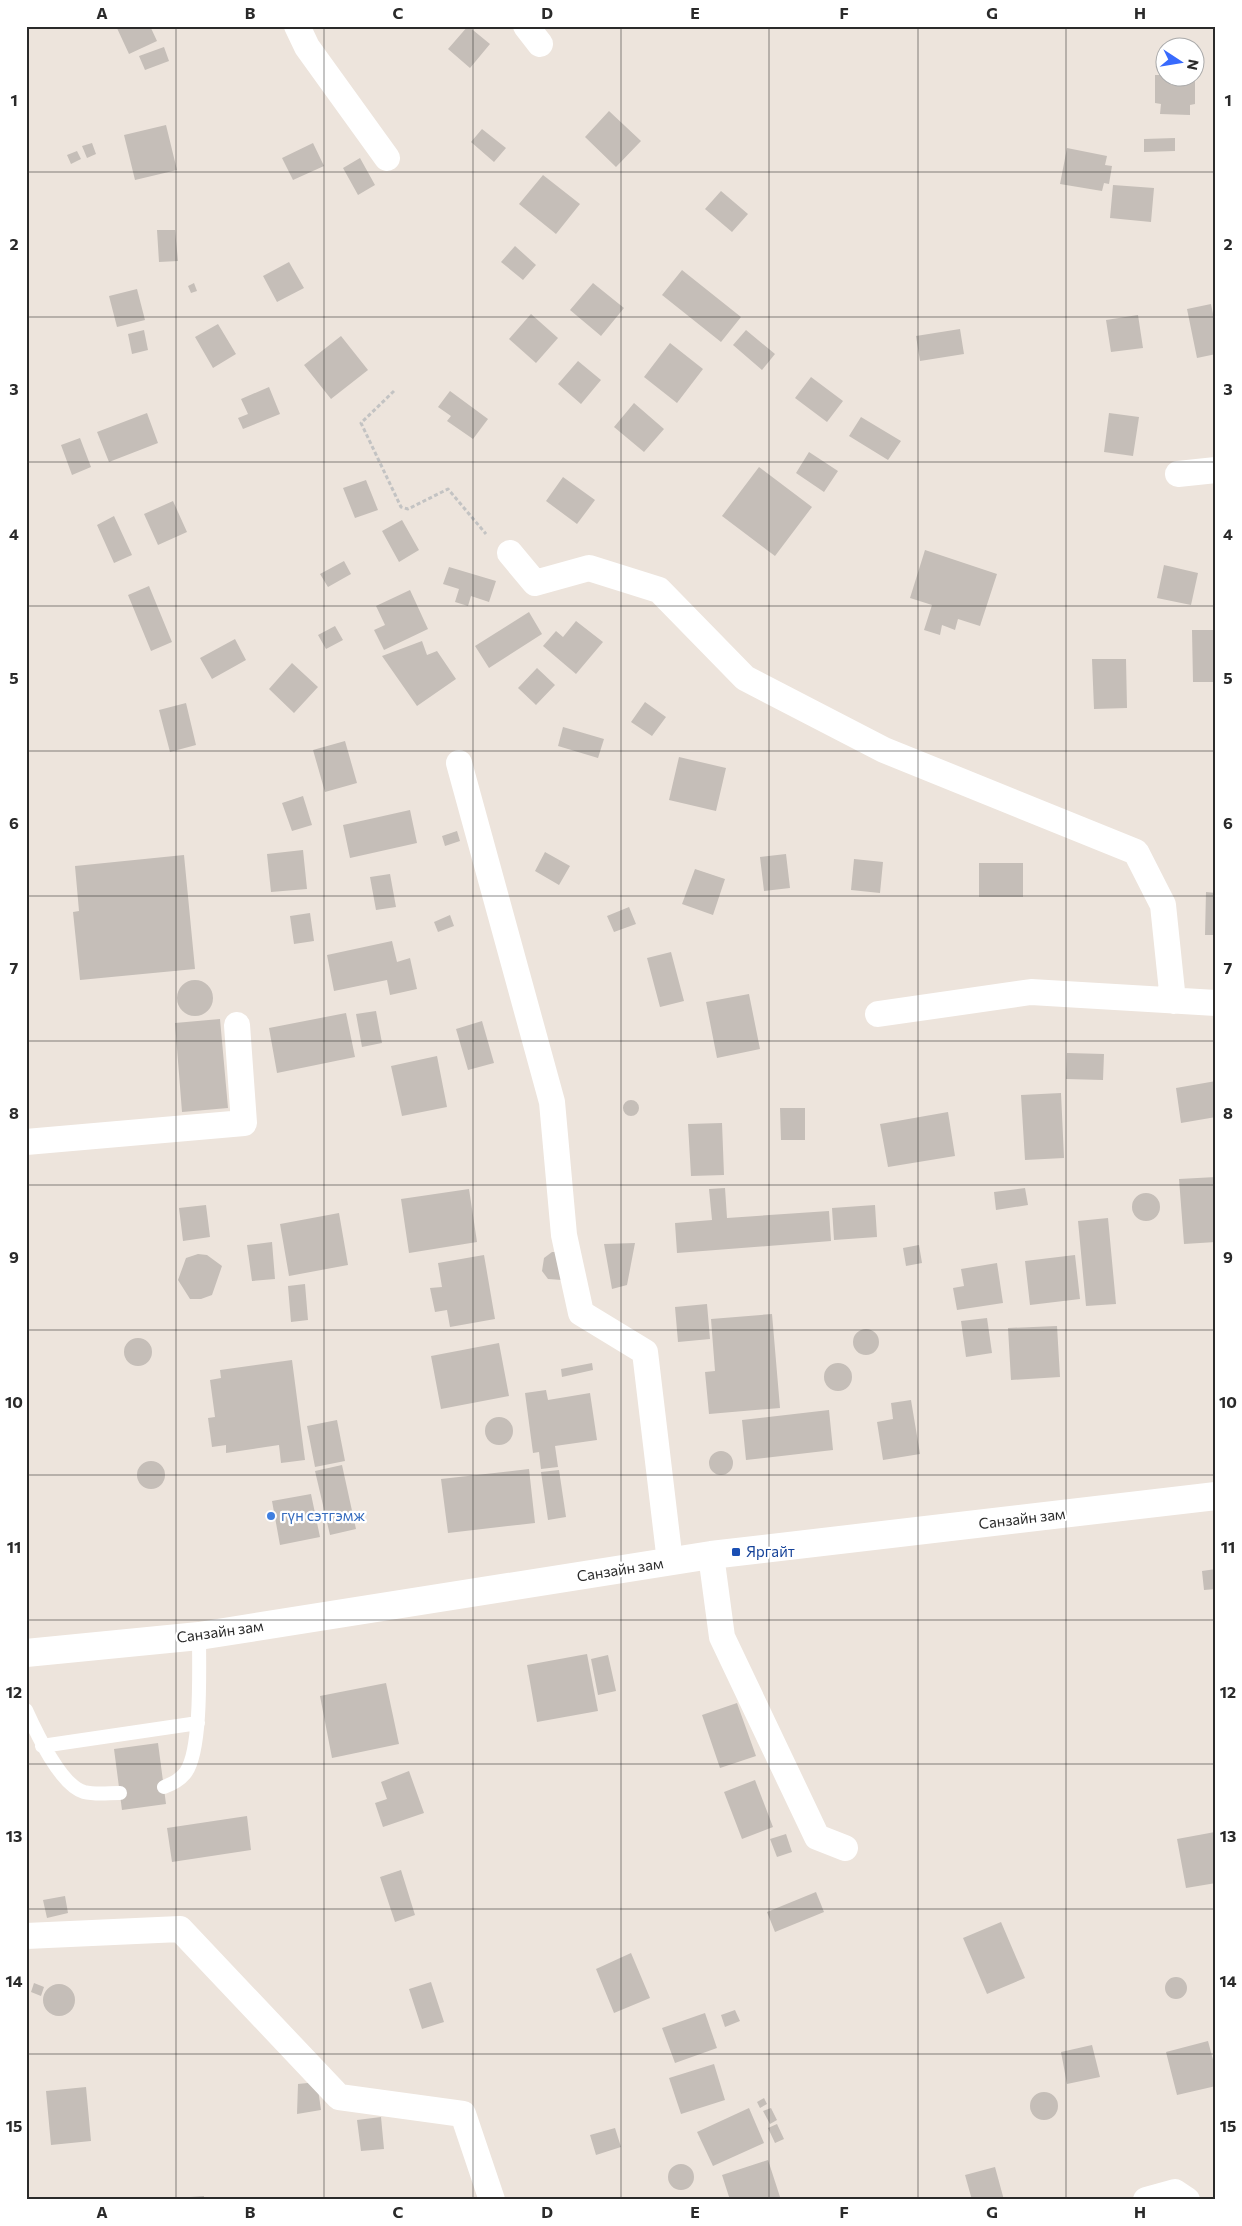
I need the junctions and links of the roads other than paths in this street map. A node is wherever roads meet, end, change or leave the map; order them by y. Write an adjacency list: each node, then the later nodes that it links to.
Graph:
1 (297, 26): 2 (street)
2 (387, 158)
3 (1216, 470): 4 (street)
4 (1178, 474)
5 (510, 553): 7 (street)
6 (459, 763): 14 (street)
7 (1173, 1000): 8 (street); 9 (street)
8 (1216, 1003)
9 (878, 1014)
10 (237, 1025): 11 (street)
11 (26, 1142)
12 (1216, 1496): 13 (main road, Санзайн зам)
13 (711, 1555): 14 (main road, Санзайн зам); 22 (street)
14 (670, 1562): 15 (main road, Санзайн зам)
15 (199, 1636): 16 (main road, Санзайн зам); 18 (lane)
16 (26, 1653)
17 (26, 1710): 19 (lane)
18 (198, 1723): 19 (lane); 20 (lane)
19 (42, 1746): 21 (lane)
20 (164, 1788)
21 (120, 1793)
22 (845, 1848)
23 (26, 1936): 24 (street)
24 (492, 2200)
25 (1146, 2200): 26 (street)
26 (1187, 2200)

